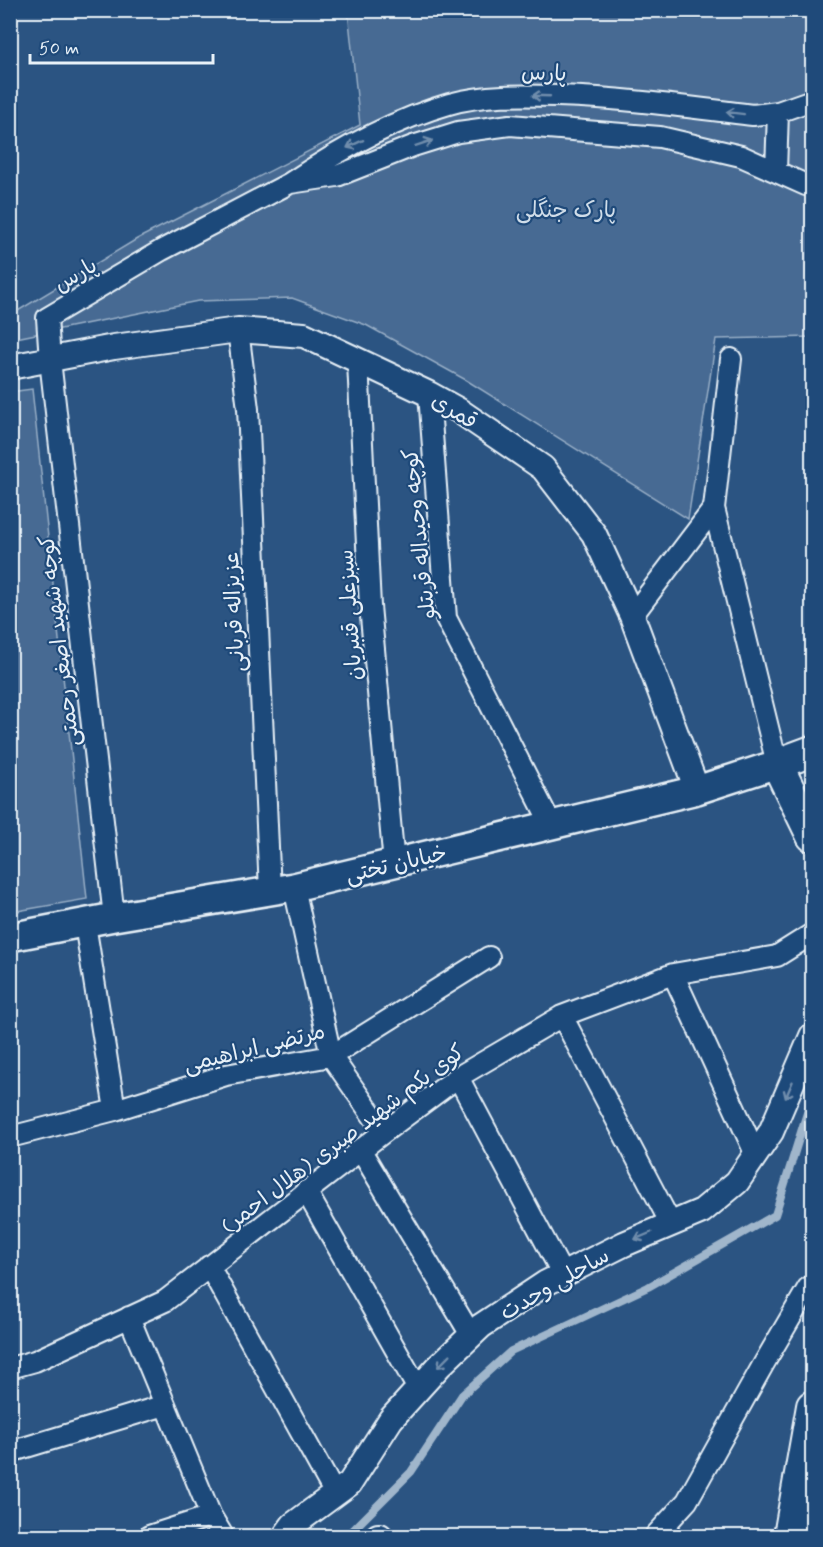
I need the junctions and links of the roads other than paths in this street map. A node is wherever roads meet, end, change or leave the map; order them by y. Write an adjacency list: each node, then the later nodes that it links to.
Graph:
1 (813, 100): 2 (street, پارس)
2 (778, 112): 3 (street); 4 (street, پارس, one-way to 4)
3 (776, 171): 4 (street, پارس, one-way to 3); 5 (street, پارس)
4 (290, 183): 8 (street, پارس)
5 (813, 185)
6 (238, 330): 8 (street, قمری); 9 (street, قمری); 20 (street, عزیزاله قربانی)
7 (731, 359): 12 (street)
8 (50, 360): 10 (street, قمری); 21 (street, کوچه شهید اصغر رحمتی)
9 (358, 362): 11 (street, قمری); 19 (street, سبزعلی قنبریان)
10 (10, 367)
11 (429, 394): 13 (street, قمری); 17 (street, کوچه وحیداله قربتلو)
12 (714, 508): 13 (street); 15 (street)
13 (632, 616): 16 (street, قمری)
14 (813, 751): 15 (main road)
15 (777, 764): 16 (main road, خیابان تختی); 18 (main road)
16 (697, 790): 17 (main road, خیابان تختی)
17 (552, 826): 19 (main road, خیابان تختی)
18 (813, 836)
19 (394, 864): 20 (main road, خیابان تختی)
20 (282, 889): 21 (main road, خیابان تختی); 29 (street, عزیزاله قربانی)
21 (114, 917): 22 (main road, خیابان تختی)
22 (85, 924): 24 (main road, خیابان تختی); 31 (street)
23 (813, 934): 26 (street, کوی یکم شهید صبری (هلال احمر))
24 (10, 937)
25 (489, 957): 29 (street, مرتضی ابراهیمی)
26 (673, 974): 27 (street, کوی یکم شهید صبری (هلال احمر)); 35 (street)
27 (561, 1017): 30 (street, کوی یکم شهید صبری (هلال احمر)); 37 (street)
28 (813, 1036): 35 (street, ساحلی وحدت, one-way to 35)
29 (331, 1056): 31 (street, مرتضی ابراهیمی); 32 (street)
30 (458, 1077): 32 (street, کوی یکم شهید صبری (هلال احمر)); 39 (street)
31 (115, 1110): 33 (street, مرتضی ابراهیمی)
32 (384, 1131): 34 (street, کوی یکم شهید صبری (هلال احمر))
33 (10, 1137)
34 (360, 1149): 36 (street, کوی یکم شهید صبری (هلال احمر)); 42 (street)
35 (756, 1155): 37 (street, ساحلی وحدت)
36 (306, 1191): 38 (street, کوی یکم شهید صبری (هلال احمر)); 44 (street)
37 (670, 1224): 39 (street, ساحلی وحدت, one-way to 39)
38 (209, 1266): 41 (street, کوی یکم شهید صبری (هلال احمر)); 48 (street)
39 (563, 1275): 42 (street, ساحلی وحدت)
40 (813, 1285): 53 (street)
41 (129, 1317): 43 (street, کوی یکم شهید صبری (هلال احمر)); 45 (street)
42 (471, 1335): 44 (street, ساحلی وحدت, one-way to 44)
43 (10, 1368)
44 (418, 1389): 48 (street, ساحلی وحدت)
45 (165, 1405): 47 (street); 49 (street)
46 (813, 1406): 54 (main road)
47 (10, 1452)
48 (335, 1494): 52 (street, ساحلی وحدت)
49 (211, 1516): 50 (street); 51 (street)
50 (149, 1536)
51 (223, 1536)
52 (285, 1536)
53 (655, 1536)
54 (789, 1536)

